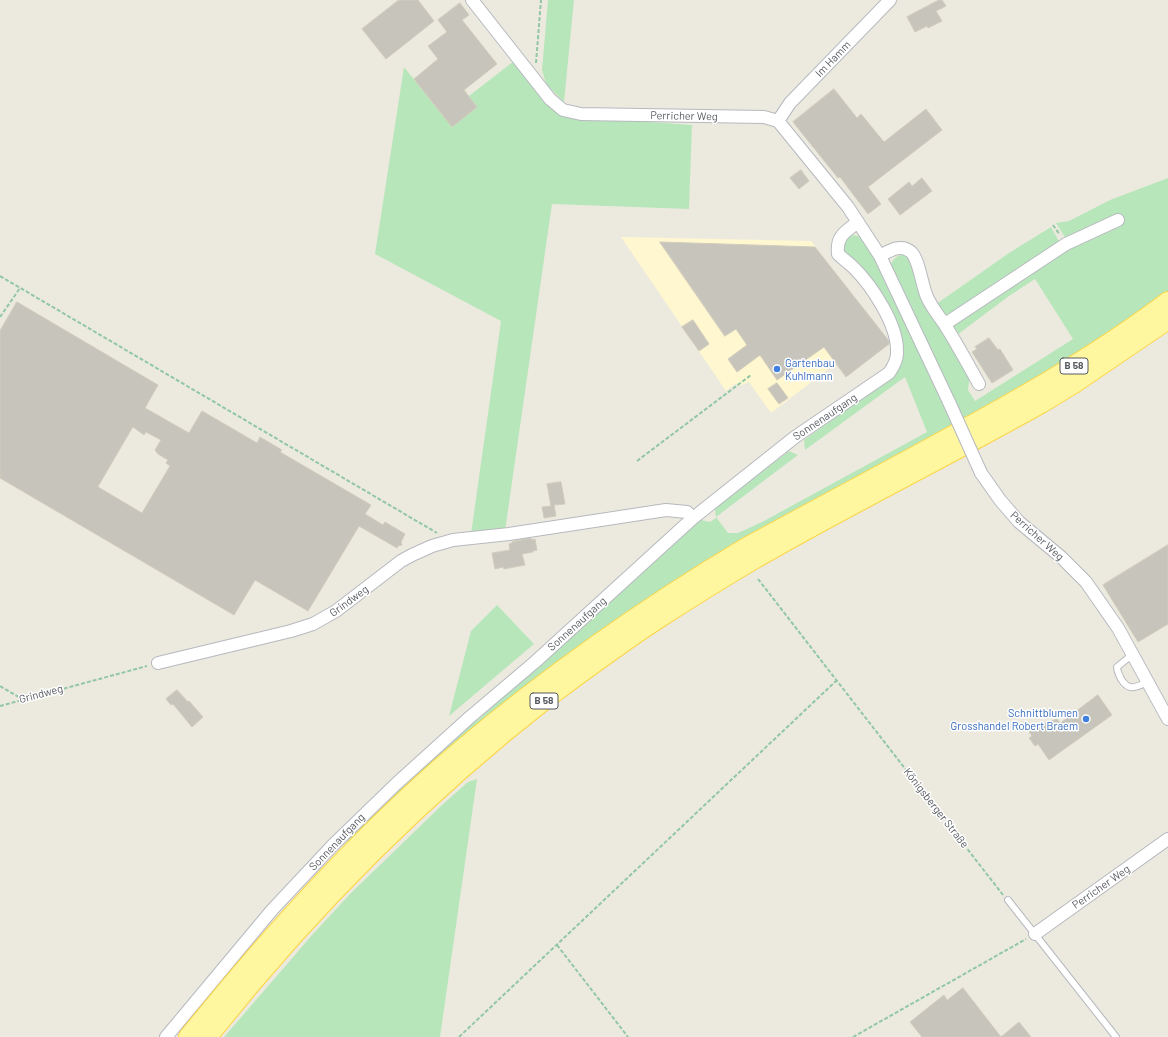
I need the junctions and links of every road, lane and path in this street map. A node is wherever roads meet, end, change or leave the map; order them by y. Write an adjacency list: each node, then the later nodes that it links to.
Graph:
1 (472, 0): 4 (street, Perricher Weg)
2 (541, 0): 4 (path)
3 (890, 0): 5 (street, Im Hamm)
4 (535, 79): 5 (street, Perricher Weg)
5 (778, 121): 7 (street, Perricher Weg)
6 (1118, 220): 14 (street)
7 (858, 222): 8 (street, Perricher Weg); 18 (street, Sonnenaufgang)
8 (880, 256): 14 (street); 21 (street, Perricher Weg, bridge)
9 (0, 276): 10 (path)
10 (20, 288): 12 (path); 19 (path)
11 (1168, 301): 34 (main road, B 58)
12 (0, 317)
13 (1168, 320): 35 (main road, B 58)
14 (945, 324): 16 (street)
15 (751, 375): 17 (path)
16 (979, 384)
17 (637, 461)
18 (693, 518): 19 (street, Grindweg); 33 (street, Sonnenaufgang)
19 (453, 540): 22 (street, Grindweg)
20 (758, 579): 23 (path, Königsberger Straße)
21 (1133, 654): 24 (street, Perricher Weg); 24 (lane)
22 (158, 663): 26 (path, Grindweg)
23 (836, 681): 30 (path, Königsberger Straße); 32 (path)
24 (1148, 682): 28 (street, Perricher Weg)
25 (0, 686): 26 (path)
26 (22, 699): 27 (path, Grindweg)
27 (0, 706)
28 (1168, 719)
29 (1168, 839): 31 (street, Perricher Weg)
30 (1008, 900): 31 (lane)
31 (1034, 934): 38 (path); 39 (lane)
32 (557, 945): 36 (path); 37 (path)
33 (166, 1037)
34 (188, 1037)
35 (208, 1037)
36 (459, 1037)
37 (628, 1037)
38 (853, 1037)
39 (1116, 1037)

